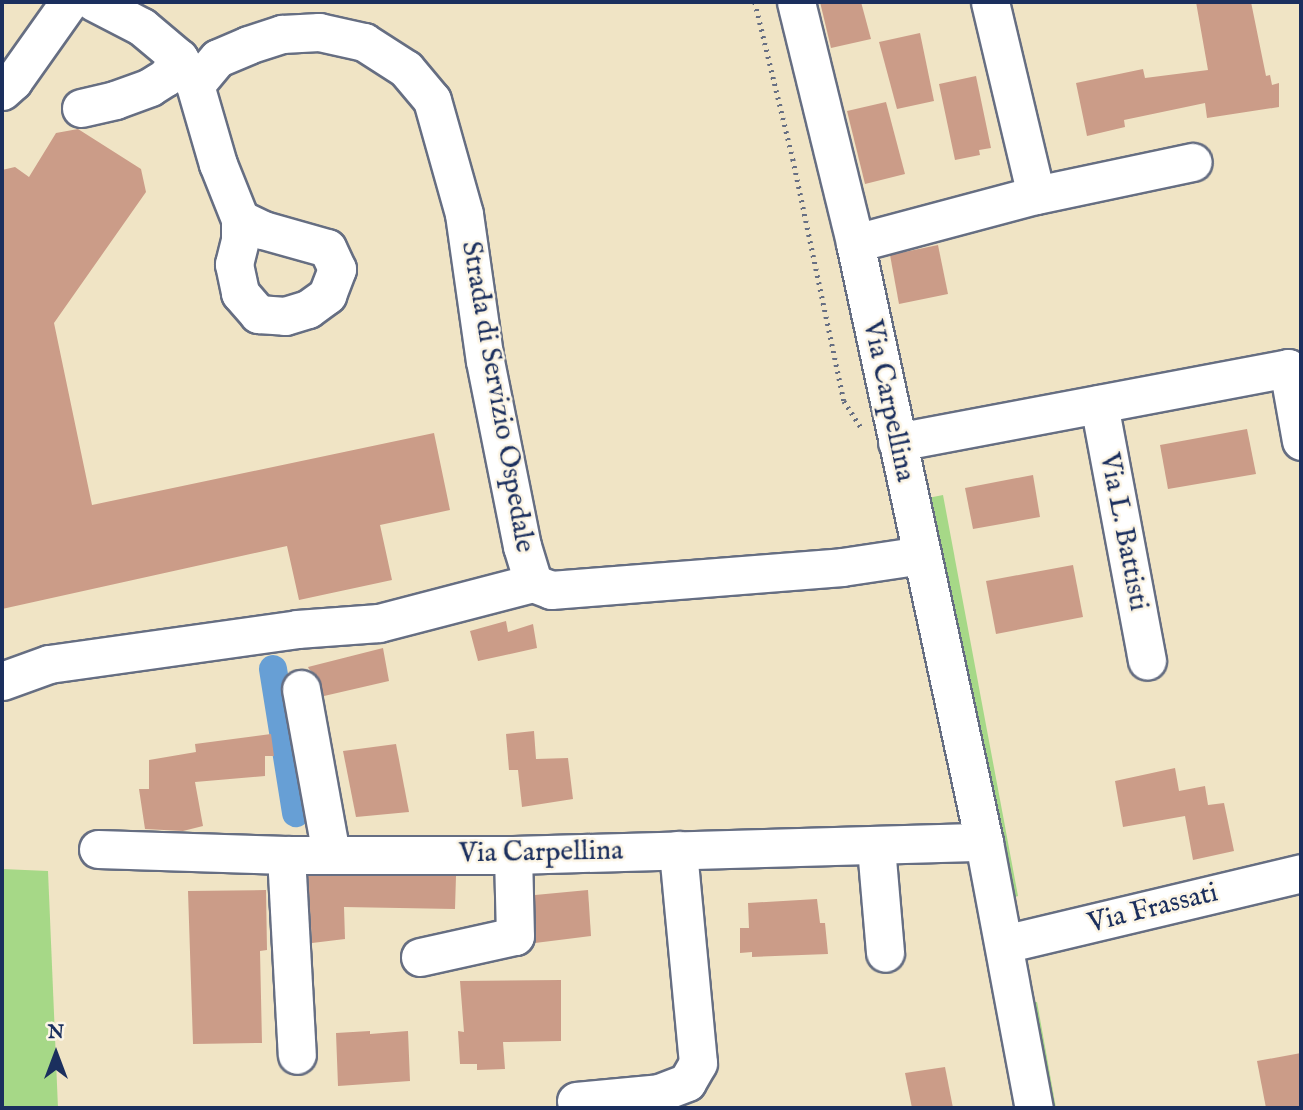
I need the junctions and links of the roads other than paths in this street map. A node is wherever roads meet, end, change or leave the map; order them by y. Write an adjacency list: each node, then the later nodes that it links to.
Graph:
1 (69, 2): 6 (street)
2 (94, 2): 5 (street)
3 (796, 2): 11 (street, Via Carpellina)
4 (990, 2): 9 (street)
5 (187, 71): 7 (street, Strada di Servizio Ospedale); 10 (street); 17 (street, Strada di Servizio Ospedale)
6 (2, 91)
7 (81, 108)
8 (1193, 162): 9 (street)
9 (1036, 195): 11 (street)
10 (240, 219)
11 (855, 243): 15 (street, Via Carpellina)
12 (1295, 367): 13 (street); 14 (street)
13 (1099, 404): 15 (street); 18 (street, Via L. Battisti)
14 (1301, 441)
15 (897, 442): 16 (street, Via Carpellina)
16 (922, 555): 17 (street, Strada di Servizio Ospedale); 21 (street, Via Carpellina)
17 (533, 583): 19 (street)
18 (1147, 661)
19 (2, 681)
20 (301, 689): 25 (street)
21 (984, 842): 22 (street, Via Carpellina); 29 (street, Via Carpellina)
22 (876, 847): 24 (street, Via Carpellina); 30 (street)
23 (98, 849): 26 (street, Via Carpellina)
24 (678, 850): 27 (street, Via Carpellina); 33 (street)
25 (331, 854): 26 (street, Via Carpellina); 27 (street, Via Carpellina)
26 (286, 855): 32 (street)
27 (513, 855): 31 (street)
28 (1301, 873): 29 (street, Via Frassati)
29 (1004, 944): 34 (street, Via Carpellina)
30 (885, 953)
31 (420, 957)
32 (297, 1055)
33 (576, 1101)
34 (1034, 1108)

